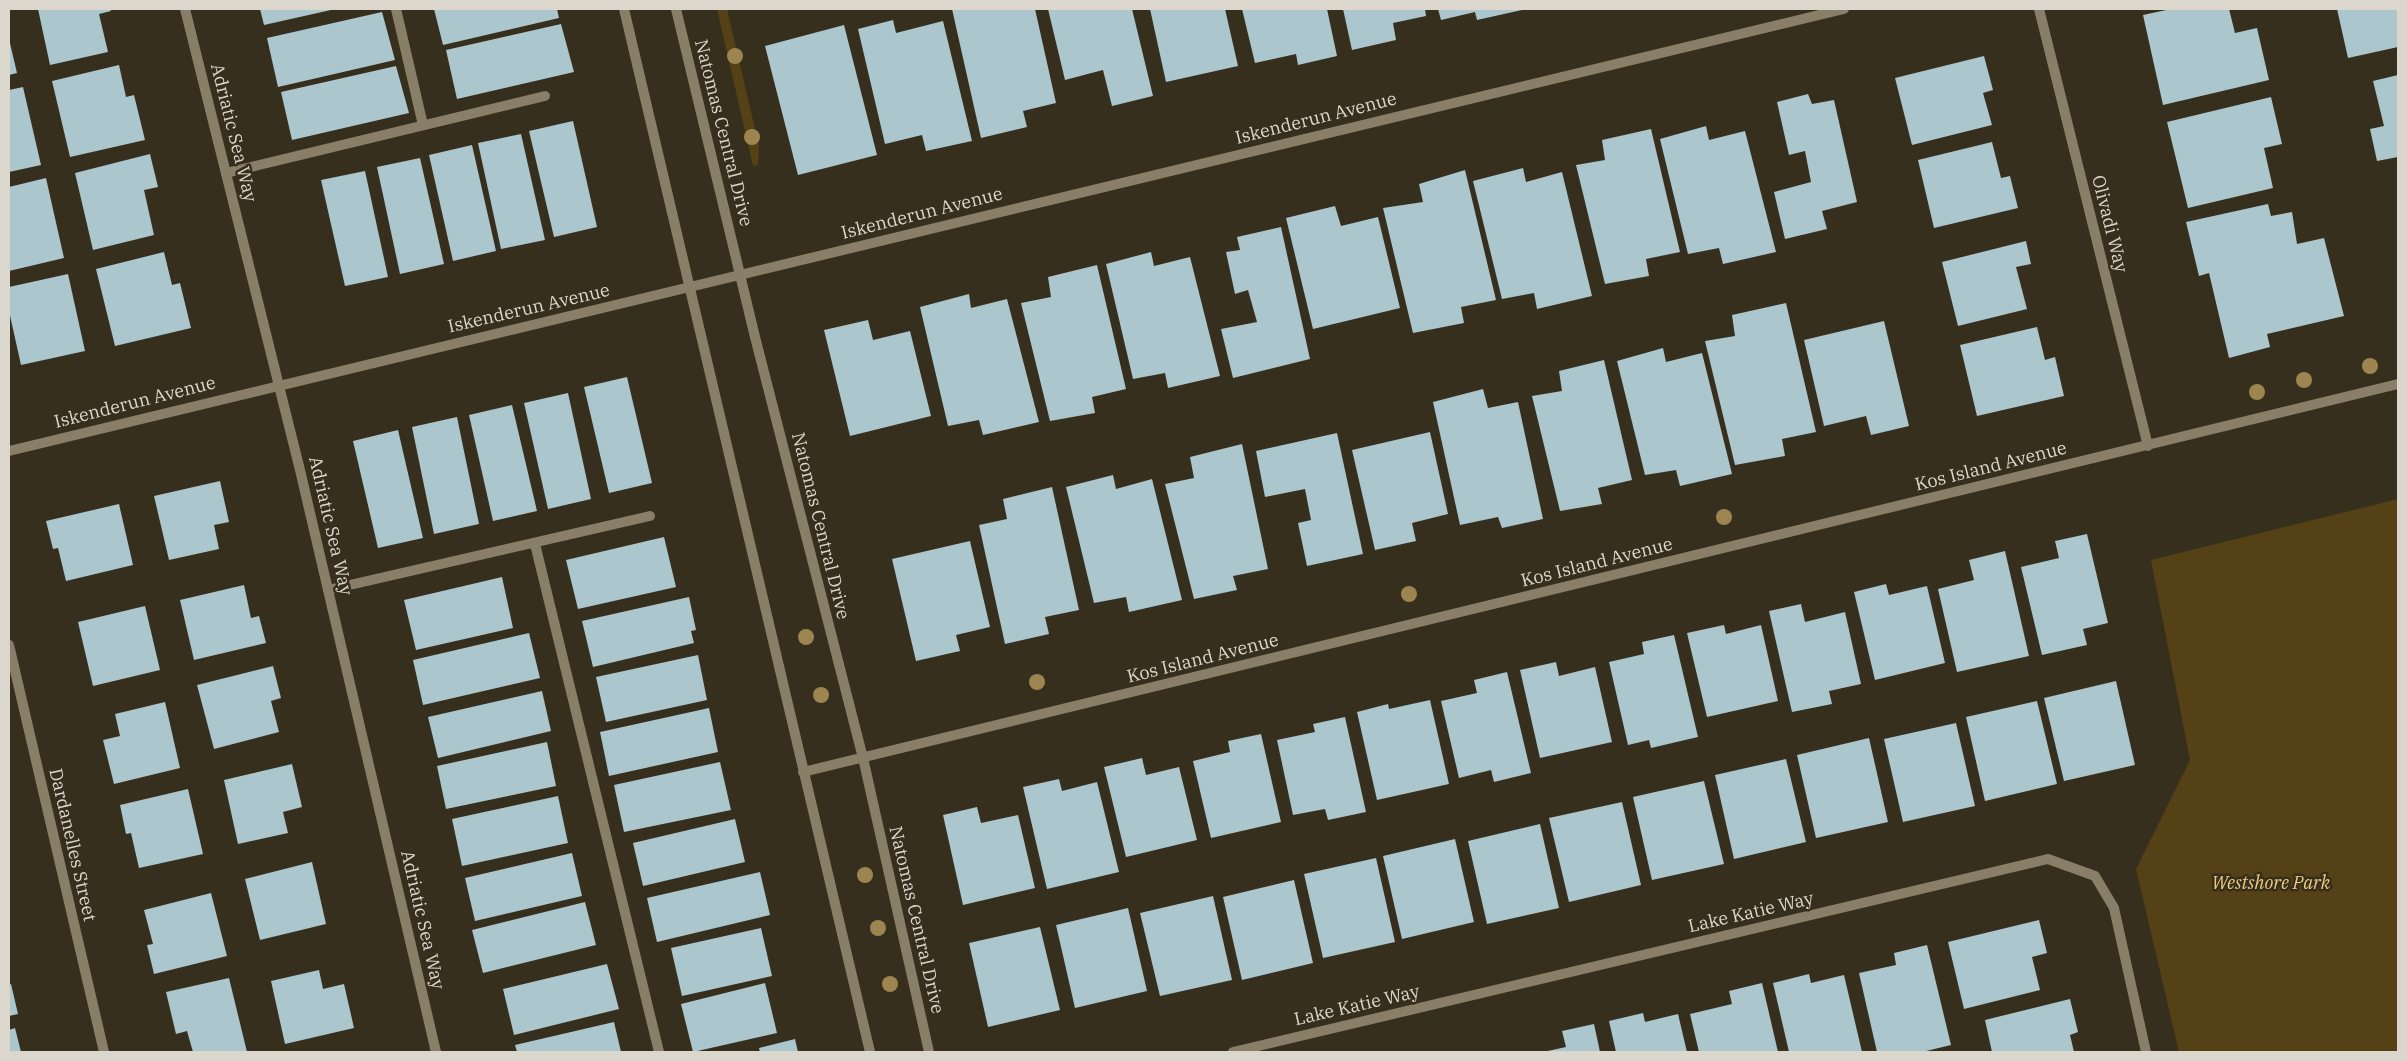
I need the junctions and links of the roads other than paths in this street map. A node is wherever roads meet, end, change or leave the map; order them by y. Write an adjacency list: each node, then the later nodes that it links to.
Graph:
1 (185, 9): 9 (street, Adriatic Sea Way)
2 (396, 9): 8 (street)
3 (624, 9): 11 (street)
4 (676, 9): 10 (street, Natomas Central Drive)
5 (1844, 9): 10 (street, Iskenderun Avenue)
6 (2039, 9): 14 (street, Olivadi Way)
7 (545, 96): 8 (street)
8 (423, 125): 9 (street)
9 (226, 173): 13 (street, Adriatic Sea Way)
10 (741, 274): 11 (street, Iskenderun Avenue); 20 (street, Natomas Central Drive)
11 (691, 286): 13 (street, Iskenderun Avenue); 21 (street)
12 (2398, 384): 14 (street, Kos Island Avenue)
13 (279, 386): 15 (street, Iskenderun Avenue); 18 (street, Adriatic Sea Way)
14 (2148, 446): 20 (street, Kos Island Avenue)
15 (9, 451)
16 (650, 516): 17 (street)
17 (535, 544): 18 (street); 24 (street)
18 (328, 590): 23 (street, Adriatic Sea Way)
19 (9, 645): 22 (street, Dardanelles Street)
20 (863, 758): 21 (street, Kos Island Avenue); 26 (street, Natomas Central Drive)
21 (803, 772): 25 (street)
22 (104, 1052)
23 (436, 1052)
24 (659, 1052)
25 (870, 1052)
26 (929, 1052)
27 (1233, 1052): 28 (street, Lake Katie Way)
28 (2146, 1052)

